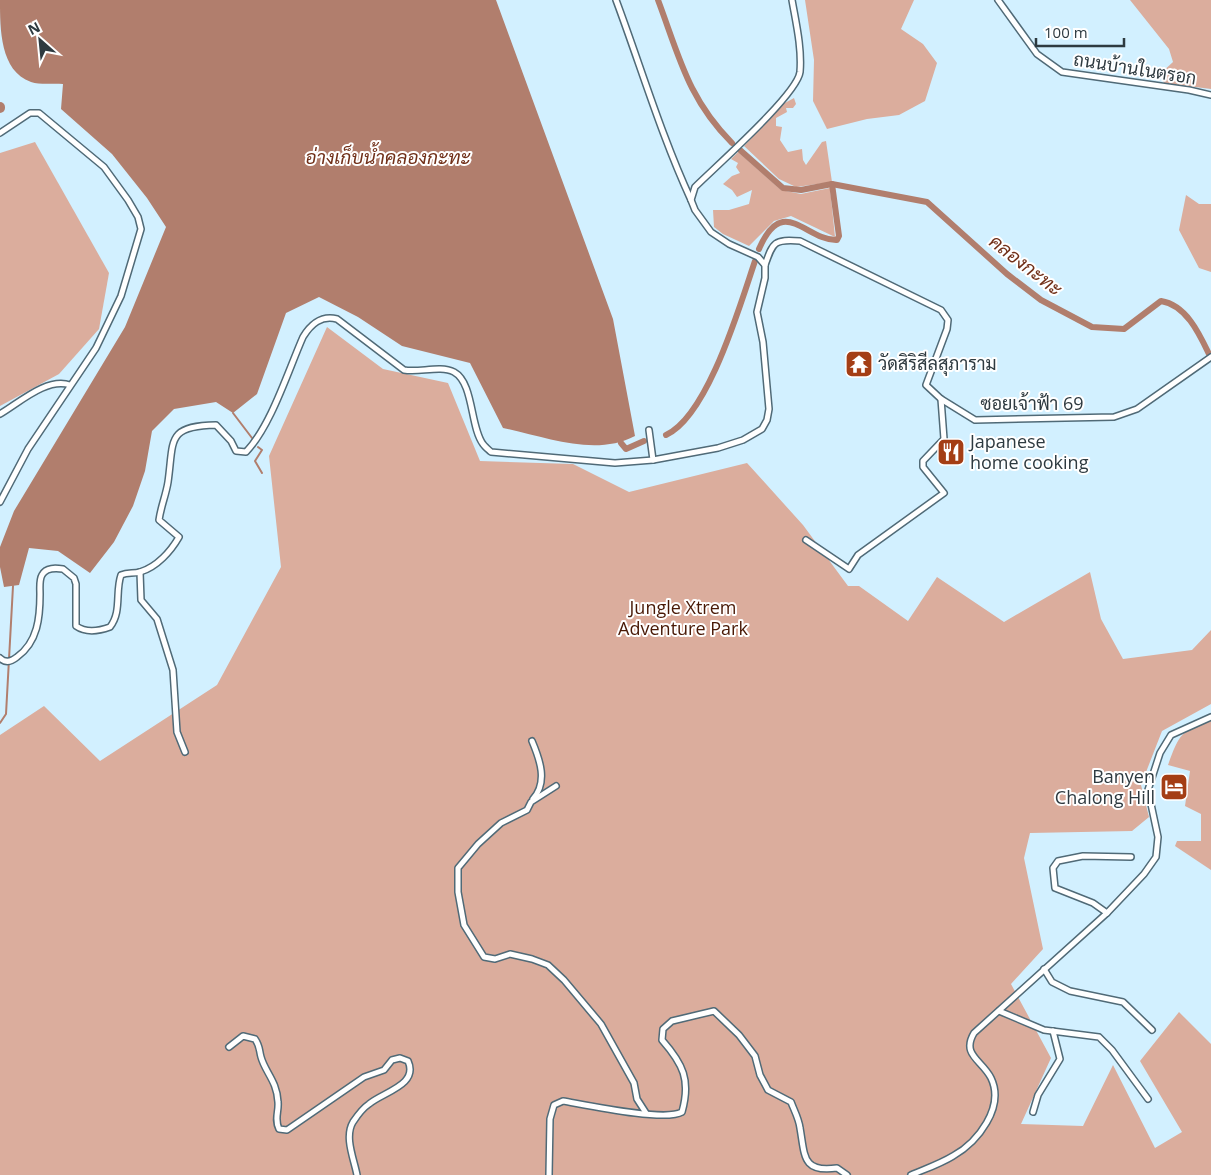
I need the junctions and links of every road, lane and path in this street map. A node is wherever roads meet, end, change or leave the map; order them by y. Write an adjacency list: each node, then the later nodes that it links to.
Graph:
1 (616, 0): 6 (street)
2 (792, 0): 6 (street)
3 (998, 0): 4 (street, ถนนบ้านในตรอก)
4 (1211, 95)
5 (0, 133): 9 (street)
6 (691, 200): 7 (street)
7 (765, 265): 10 (street, ซอยเจ้าฟ้า 69); 13 (street)
8 (1211, 357): 10 (street, ซอยเจ้าฟ้า 69)
9 (70, 385): 11 (street); 14 (street)
10 (941, 399): 15 (street)
11 (0, 414)
12 (649, 430): 13 (street)
13 (653, 460): 16 (street)
14 (0, 502)
15 (806, 540)
16 (140, 572): 17 (street); 20 (street)
17 (0, 658)
18 (1211, 717): 24 (street)
19 (532, 741): 22 (street)
20 (185, 752)
21 (556, 786): 22 (street)
22 (531, 802): 32 (street)
23 (1131, 857): 24 (street)
24 (1107, 913): 25 (street)
25 (1044, 969): 26 (street); 27 (street)
26 (999, 1011): 28 (street); 36 (street)
27 (1152, 1030)
28 (1053, 1031): 30 (street); 31 (street)
29 (229, 1046): 33 (street)
30 (1148, 1099)
31 (1033, 1112)
32 (646, 1113): 34 (street); 35 (street)
33 (357, 1175)
34 (549, 1175)
35 (847, 1175)
36 (911, 1175)

